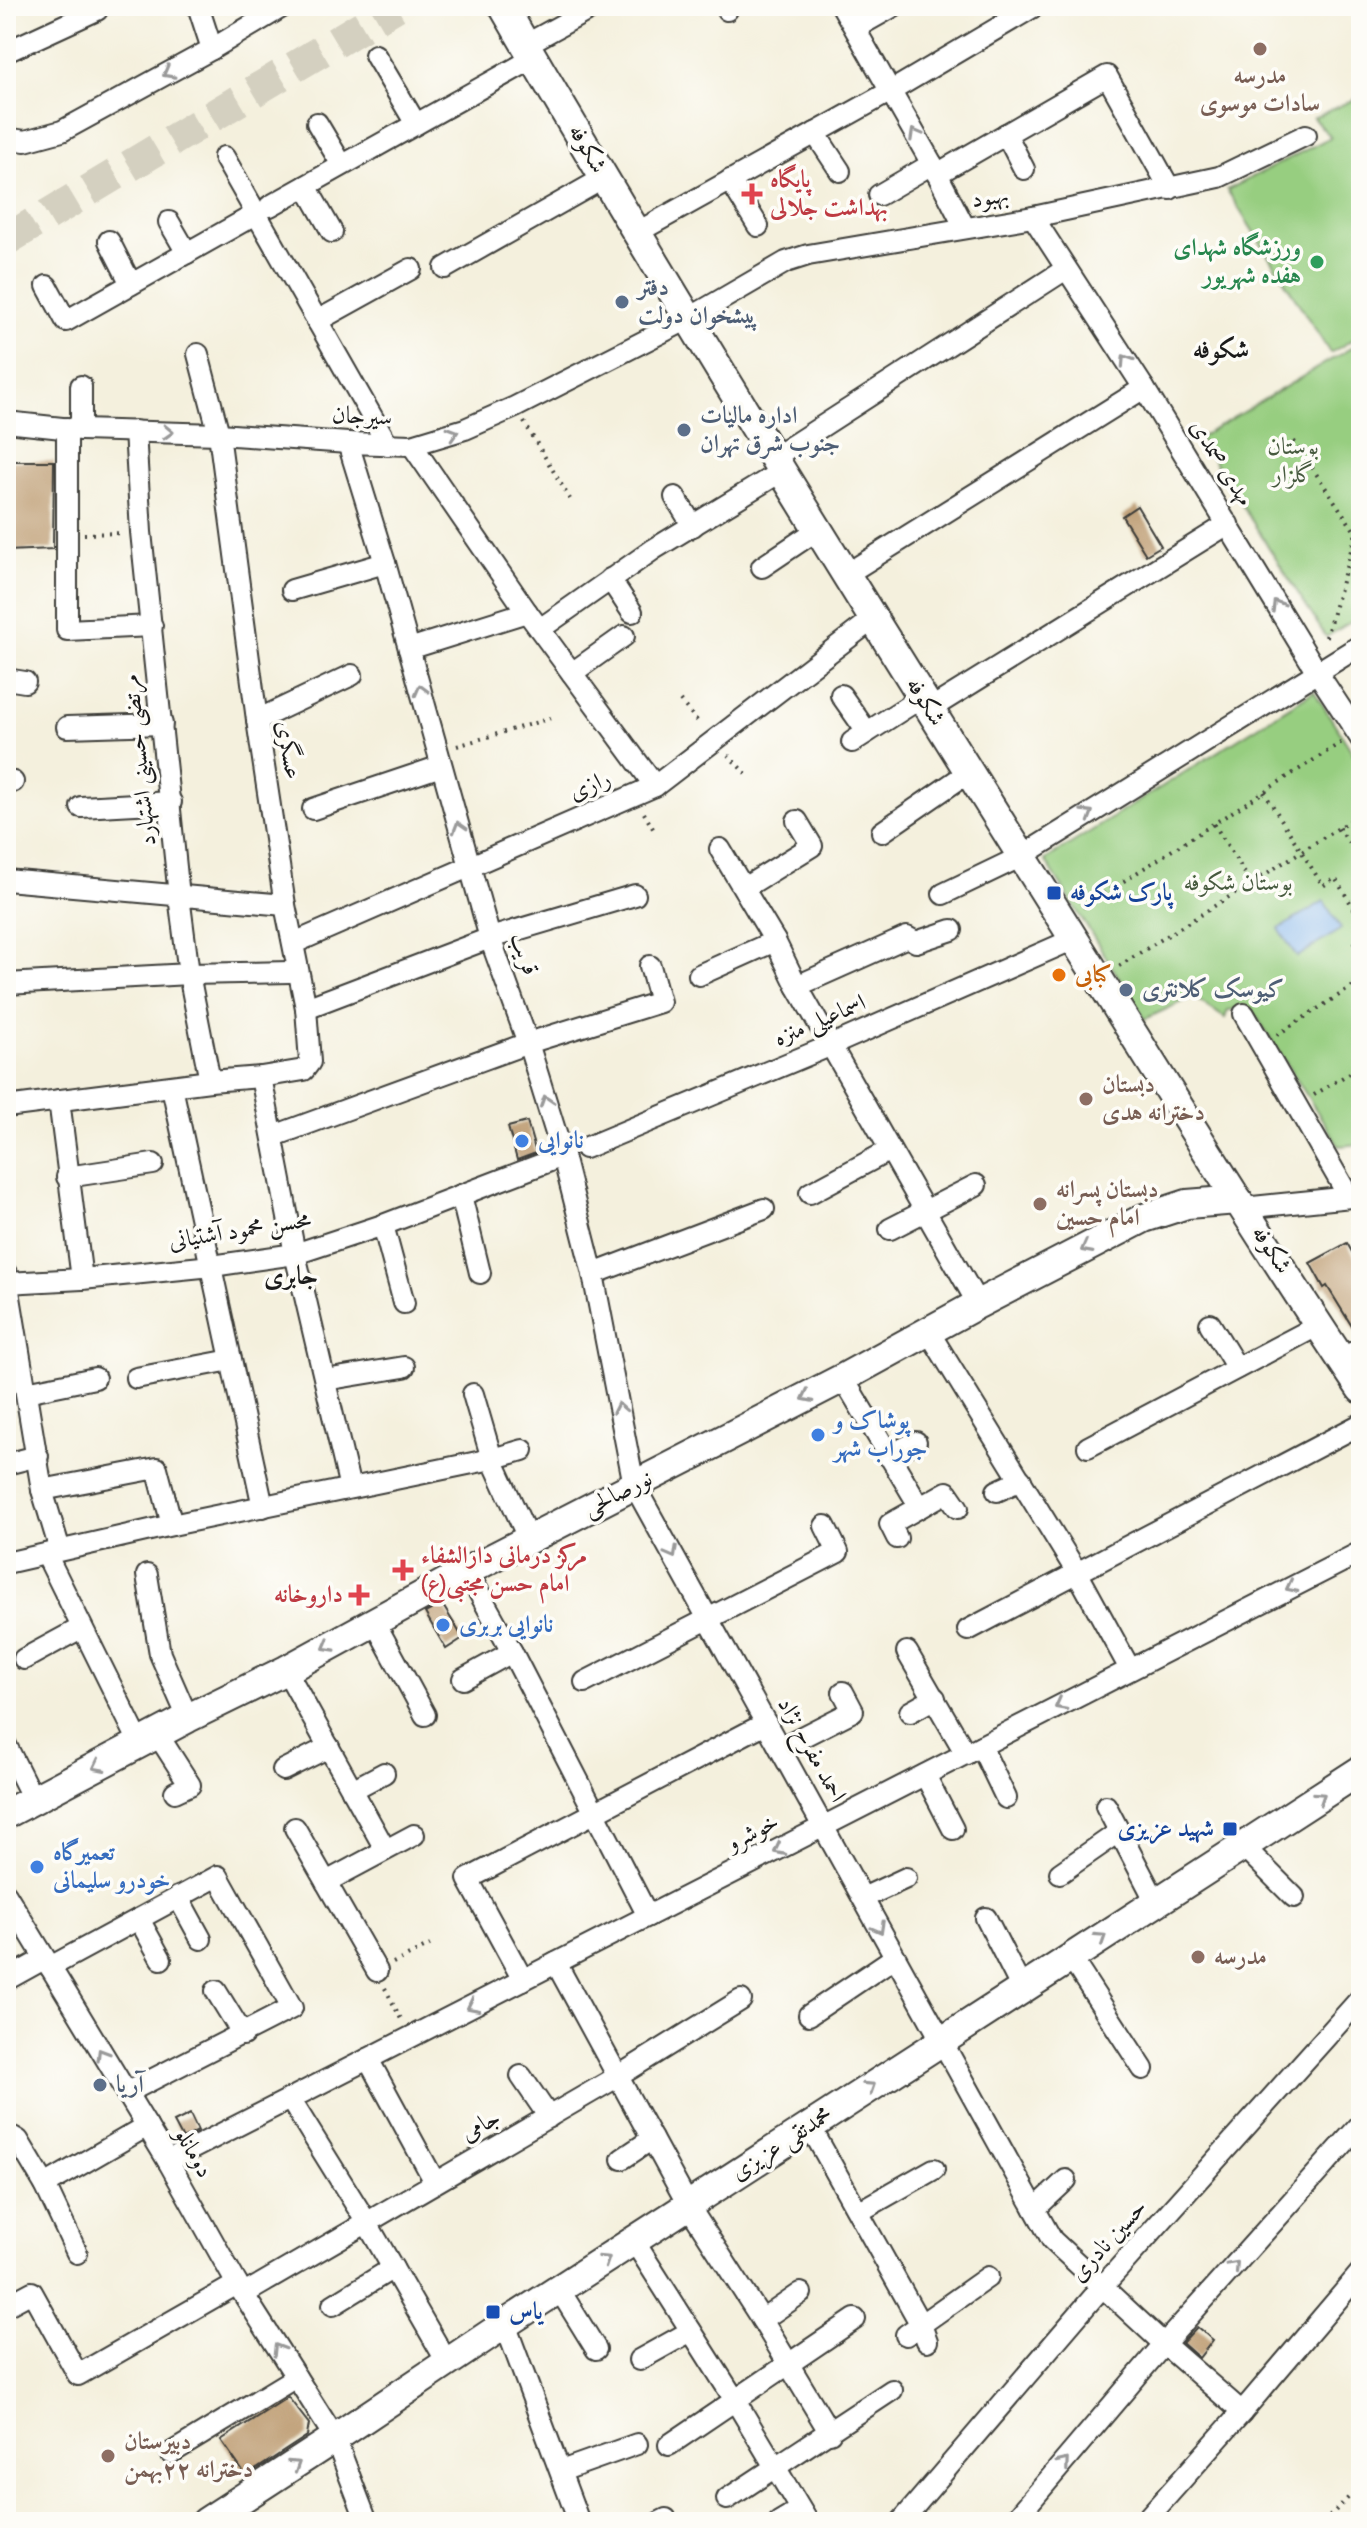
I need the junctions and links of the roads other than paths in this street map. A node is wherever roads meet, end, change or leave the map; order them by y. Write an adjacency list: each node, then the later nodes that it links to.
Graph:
1 (198, 6): 10 (street)
2 (284, 6): 10 (street)
3 (503, 6): 11 (main road, شکوفه)
4 (596, 6): 11 (street)
5 (842, 6): 9 (street)
6 (894, 6): 9 (street)
7 (1035, 6): 14 (street)
8 (97, 10): 12 (street)
9 (855, 28): 14 (street)
10 (212, 49): 20 (street, one-way to 20)
11 (530, 51): 16 (street); 26 (main road, شکوفه)
12 (6, 52)
13 (375, 55): 16 (street)
14 (891, 91): 17 (street); 23 (street, one-way to 14)
15 (317, 123): 22 (street)
16 (416, 124): 22 (street)
17 (815, 133): 25 (street); 27 (street)
18 (1006, 134): 23 (street); 24 (street); 29 (street)
19 (1306, 135): 29 (street, بهبود)
20 (6, 138)
21 (224, 157): 31 (street)
22 (342, 165): 28 (street)
23 (934, 169): 30 (street); 35 (street)
24 (1024, 169)
25 (840, 171)
26 (604, 178): 37 (main road, شکوفه); 40 (street)
27 (730, 180): 34 (street); 37 (street)
28 (306, 186): 31 (street); 36 (street)
29 (1170, 189): 32 (street, بهبود)
30 (879, 195)
31 (263, 210): 39 (street); 46 (street)
32 (1033, 217): 35 (street, بهبود); 42 (street, مهدی صمدی)
33 (169, 222): 39 (street)
34 (758, 226)
35 (965, 228): 45 (street, بهبود)
36 (332, 232)
37 (636, 233): 45 (main road, شکوفه)
38 (109, 241): 43 (street)
39 (187, 253): 43 (street)
40 (445, 268)
41 (411, 269): 46 (street)
42 (1066, 269): 49 (street, مهدی صمدی, one-way to 42); 57 (street)
43 (131, 284): 44 (street)
44 (47, 286)
45 (688, 319): 56 (street, سیرجان, one-way to 45); 57 (main road, شکوفه)
46 (317, 321): 55 (street)
47 (198, 354): 53 (street, عسگری)
48 (81, 386): 51 (street)
49 (1144, 388): 59 (street, مهدی صمدی); 64 (street)
50 (6, 422): 51 (street, سیرجان)
51 (74, 429): 52 (street, سیرجان); 70 (street)
52 (135, 431): 53 (street, سیرجان, one-way to 53); 70 (street, مرتضی حسینی اشتهارد)
53 (219, 434): 54 (street, سیرجان); 79 (street, عسگری)
54 (348, 443): 55 (street, سیرجان); 62 (street, قریب)
55 (388, 445): 56 (street, سیرجان)
56 (412, 445): 69 (street)
57 (777, 464): 60 (street); 61 (main road, شکوفه)
58 (675, 497): 60 (street)
59 (1228, 524): 74 (street, مهدی صمدی, one-way to 59); 78 (street)
60 (693, 526): 65 (street)
61 (817, 530): 63 (street); 64 (main road, شکوفه)
62 (385, 563): 66 (street); 73 (street, قریب)
63 (762, 567)
64 (845, 575): 68 (main road, شکوفه)
65 (610, 579): 67 (street); 69 (street)
66 (292, 590)
67 (632, 612)
68 (873, 619): 78 (main road, شکوفه); 85 (street, رازی)
69 (534, 621): 73 (street); 75 (street)
70 (152, 626): 80 (street, مرتضی حسینی اشتهارد)
71 (624, 636): 75 (street)
72 (1361, 645): 74 (street)
73 (409, 649): 83 (street, قریب, one-way to 73)
74 (1317, 672): 82 (street, مهدی صمدی); 92 (street, one-way to 74)
75 (572, 673): 85 (street)
76 (352, 675): 79 (street)
77 (841, 695): 78 (street)
78 (926, 703): 84 (main road, شکوفه)
79 (257, 720): 99 (street, عسگری)
80 (162, 724): 81 (street); 86 (street, مرتضی حسینی اشتهارد)
81 (67, 727)
82 (1353, 740)
83 (439, 759): 88 (street); 93 (street, قریب, one-way to 83)
84 (969, 772): 90 (street); 92 (main road, شکوفه)
85 (655, 786): 93 (street, رازی)
86 (171, 802): 87 (street); 98 (street, مرتضی حسینی اشتهارد)
87 (81, 807)
88 (313, 809)
89 (797, 821): 95 (street)
90 (882, 832)
91 (720, 849): 95 (street)
92 (1022, 856): 96 (street); 102 (main road, شکوفه)
93 (470, 865): 101 (street, قریب); 104 (street, رازی)
94 (6, 880): 98 (street)
95 (744, 888): 103 (street)
96 (943, 894)
97 (635, 895): 101 (street)
98 (179, 896): 99 (street); 107 (street, مرتضی حسینی اشتهارد)
99 (285, 905): 104 (street, عسگری)
100 (952, 930): 110 (street)
101 (490, 938): 111 (street); 113 (street, قریب)
102 (1074, 939): 114 (street, اسماعیلی منزه); 130 (main road, شکوفه)
103 (775, 941): 108 (street); 110 (street)
104 (294, 943): 111 (street, عسگری)
105 (650, 966): 113 (street)
106 (290, 972): 107 (street)
107 (189, 974): 109 (street); 116 (street, مرتضی حسینی اشتهارد)
108 (699, 975)
109 (6, 984)
110 (797, 986): 114 (street)
111 (306, 1008): 115 (street, عسگری)
112 (1244, 1014): 129 (street)
113 (528, 1043): 120 (street); 123 (street, قریب, one-way to 113)
114 (832, 1045): 121 (street, اسماعیلی منزه); 122 (street)
115 (261, 1077): 116 (street); 120 (street)
116 (210, 1081): 117 (street)
117 (172, 1087): 118 (street); 136 (street)
118 (59, 1100): 119 (street); 125 (street)
119 (6, 1107)
120 (274, 1136): 135 (street)
121 (585, 1148)
122 (890, 1150): 127 (street); 132 (street)
123 (563, 1156): 128 (street, محسن محمود آشتیانی); 138 (street, قریب)
124 (153, 1164): 125 (street)
125 (67, 1177): 139 (street)
126 (976, 1185): 132 (street)
127 (810, 1193)
128 (461, 1195): 133 (street, محسن محمود آشتیانی); 137 (street)
129 (1355, 1196): 130 (street)
130 (1241, 1204): 142 (main road, نورصالحی, one-way to 142); 144 (main road, شکوفه)
131 (764, 1209): 138 (street)
132 (924, 1212): 134 (street); 142 (street)
133 (383, 1225): 135 (street, محسن محمود آشتیانی); 141 (street)
134 (890, 1229)
135 (295, 1254): 136 (street, محسن محمود آشتیانی); 153 (street)
136 (212, 1266): 139 (street, محسن محمود آشتیانی); 147 (street)
137 (480, 1273)
138 (593, 1274): 166 (street, قریب, one-way to 138)
139 (82, 1279): 140 (street, محسن محمود آشتیانی)
140 (7, 1280): 154 (street)
141 (404, 1303)
142 (978, 1304): 145 (main road, نورصالحی)
143 (1210, 1324): 149 (street)
144 (1319, 1325): 146 (main road, شکوفه); 149 (street)
145 (929, 1332): 152 (main road, نورصالحی); 165 (street)
146 (1351, 1354): 155 (main road, شکوفه)
147 (231, 1360): 151 (street); 171 (street)
148 (404, 1367): 153 (street)
149 (1237, 1368): 159 (street)
150 (95, 1378): 154 (street)
151 (136, 1378)
152 (843, 1378): 162 (street); 166 (main road, نورصالحی, one-way to 166)
153 (325, 1380): 167 (street)
154 (18, 1381): 161 (street)
155 (1361, 1389)
156 (473, 1394): 163 (street)
157 (1361, 1424): 181 (street)
158 (916, 1442): 162 (street)
159 (1088, 1447)
160 (523, 1450): 163 (street)
161 (38, 1456): 164 (street); 168 (street)
162 (888, 1456): 172 (street)
163 (492, 1459): 167 (street); 176 (street)
164 (6, 1464)
165 (1021, 1480): 169 (street); 181 (street)
166 (634, 1485): 176 (main road, نورصالحی); 183 (street, احمد مفرح نژاد, one-way to 183)
167 (350, 1488): 171 (street)
168 (42, 1490): 173 (street); 177 (street)
169 (997, 1491)
170 (953, 1500): 172 (street)
171 (263, 1507): 173 (street)
172 (920, 1507): 175 (street)
173 (172, 1525): 177 (street)
174 (825, 1526): 183 (street)
175 (893, 1531)
176 (529, 1540): 180 (main road, نورصالحی)
177 (53, 1552): 179 (street); 185 (street)
178 (1361, 1552): 190 (street, خوشرو, one-way to 190)
179 (6, 1563)
180 (467, 1571): 184 (main road, نورصالحی); 187 (street)
181 (1078, 1574): 186 (street); 190 (street)
182 (147, 1575): 198 (street)
183 (708, 1617): 193 (street); 199 (street, احمد مفرح نژاد)
184 (374, 1621): 191 (main road, نورصالحی, one-way to 191); 197 (street)
185 (81, 1628): 189 (street); 200 (street)
186 (968, 1630)
187 (512, 1652): 192 (street); 214 (street)
188 (907, 1652): 195 (street)
189 (24, 1659)
190 (1130, 1669): 204 (street, خوشرو, one-way to 204)
191 (286, 1670): 198 (main road, نورصالحی); 202 (street)
192 (463, 1679)
193 (585, 1682)
194 (843, 1692): 203 (street)
195 (935, 1698): 196 (street); 204 (street)
196 (910, 1712)
197 (425, 1715)
198 (188, 1718): 200 (main road, نورصالحی)
199 (766, 1723): 203 (street, احمد مفرح نژاد); 214 (street)
200 (149, 1739): 210 (street); 212 (main road, نورصالحی, one-way to 212)
201 (6, 1745): 212 (street)
202 (329, 1747): 205 (street); 209 (street)
203 (780, 1748): 216 (street, احمد مفرح نژاد)
204 (974, 1750): 208 (street, خوشرو); 211 (street)
205 (283, 1770)
206 (1361, 1770): 221 (main road, محمدتقی عزیزی, one-way to 206)
207 (384, 1773): 209 (street)
208 (925, 1775): 216 (street, خوشرو); 218 (street)
209 (352, 1790): 222 (street)
210 (175, 1792)
211 (1006, 1798)
212 (33, 1799): 215 (main road, نورصالحی)
213 (1106, 1806): 219 (street)
214 (595, 1812): 231 (street); 242 (street)
215 (6, 1814)
216 (823, 1827): 229 (street, احمد مفرح نژاد); 231 (street, خوشرو, one-way to 231)
217 (295, 1828): 225 (street)
218 (953, 1829)
219 (1119, 1832): 223 (street); 230 (street)
220 (414, 1835): 222 (street)
221 (1243, 1846): 228 (street); 230 (main road, محمدتقی عزیزی)
222 (385, 1849): 225 (street)
223 (1060, 1873)
224 (906, 1878): 229 (street)
225 (326, 1882): 240 (street)
226 (6, 1894): 238 (street, دومانلو)
227 (178, 1897): 233 (street); 234 (street); 248 (street)
228 (1294, 1897)
229 (863, 1898): 235 (street, احمد مفرح نژاد, one-way to 235)
230 (1156, 1902): 236 (main road, محمدتقی عزیزی, one-way to 230)
231 (648, 1916): 239 (street, خوشرو)
232 (986, 1918): 243 (street)
233 (139, 1919): 237 (street); 238 (street)
234 (201, 1939)
235 (895, 1957): 247 (street); 249 (street, احمد مفرح نژاد)
236 (1071, 1958): 243 (main road, محمدتقی عزیزی); 251 (street)
237 (161, 1959)
238 (47, 1963): 241 (street); 254 (street, دومانلو, one-way to 238)
239 (556, 1963): 242 (street, خوشرو); 253 (street)
240 (377, 1971)
241 (6, 1980)
242 (523, 1980): 250 (street, خوشرو, one-way to 250)
243 (1022, 1989): 249 (main road, محمدتقی عزیزی)
244 (216, 1991): 248 (street)
245 (1361, 1998): 277 (street, حسین نادری)
246 (741, 2000): 253 (street, جامی)
247 (809, 2015)
248 (243, 2035): 254 (street)
249 (942, 2041): 259 (main road, محمدتقی عزیزی, one-way to 249); 269 (street, احمد مفرح نژاد)
250 (368, 2059): 255 (street, خوشرو); 266 (street)
251 (1143, 2069)
252 (521, 2076): 256 (street)
253 (617, 2077): 256 (street, جامی); 261 (street)
254 (126, 2093): 258 (street, دومانلو)
255 (290, 2099): 263 (street, خوشرو); 271 (street)
256 (549, 2117): 266 (street, جامی)
257 (1361, 2124): 287 (street, one-way to 257)
258 (147, 2126): 263 (street, دومانلو); 267 (street)
259 (810, 2126): 268 (main road, محمدتقی عزیزی); 270 (street)
260 (6, 2139): 267 (street)
261 (652, 2139): 262 (street); 268 (street)
262 (622, 2159)
263 (168, 2161): 278 (street, دومانلو)
264 (934, 2169): 270 (street)
265 (1066, 2180): 269 (street)
266 (435, 2182): 271 (street, جامی)
267 (45, 2185): 273 (street)
268 (688, 2205): 272 (main road, محمدتقی عزیزی); 284 (street)
269 (1035, 2209): 277 (street, احمد مفرح نژاد)
270 (860, 2211): 276 (street)
271 (367, 2223): 274 (street); 278 (street, جامی)
272 (634, 2241): 279 (main road, محمدتقی عزیزی, one-way to 272); 286 (street)
273 (77, 2253)
274 (393, 2268): 281 (street); 290 (street)
275 (1361, 2272): 295 (street)
276 (988, 2277)
277 (1102, 2287): 287 (street, احمد مفرح نژاد); 309 (street, حسین نادری)
278 (241, 2289): 282 (street, جامی); 292 (street, دومانلو, one-way to 278)
279 (559, 2289): 285 (main road, محمدتقی عزیزی); 288 (street)
280 (801, 2293): 284 (street)
281 (333, 2305)
282 (6, 2306)
283 (855, 2319): 291 (street)
284 (762, 2320): 291 (street)
285 (505, 2324): 290 (main road, محمدتقی عزیزی); 302 (street)
286 (691, 2331): 289 (street); 294 (street)
287 (1164, 2344): 295 (street, احمد مفرح نژاد); 310 (street, one-way to 287)
288 (596, 2349)
289 (639, 2360)
290 (447, 2362): 297 (main road, محمدتقی عزیزی)
291 (789, 2364): 294 (street); 296 (street)
292 (296, 2377): 297 (street, دومانلو); 300 (street)
293 (892, 2390): 296 (street)
294 (735, 2400): 299 (street); 301 (street)
295 (1242, 2412): 311 (street)
296 (830, 2433): 301 (street)
297 (335, 2438): 305 (main road, محمدتقی عزیزی, one-way to 297); 306 (street, دومانلو)
298 (637, 2444): 302 (street)
299 (669, 2445)
300 (171, 2453)
301 (774, 2468): 303 (street); 304 (street)
302 (561, 2471): 307 (street)
303 (727, 2499)
304 (804, 2516): 308 (street)
305 (206, 2522)
306 (367, 2522)
307 (579, 2522)
308 (779, 2522)
309 (901, 2522)
310 (1013, 2522)
311 (1144, 2522)

